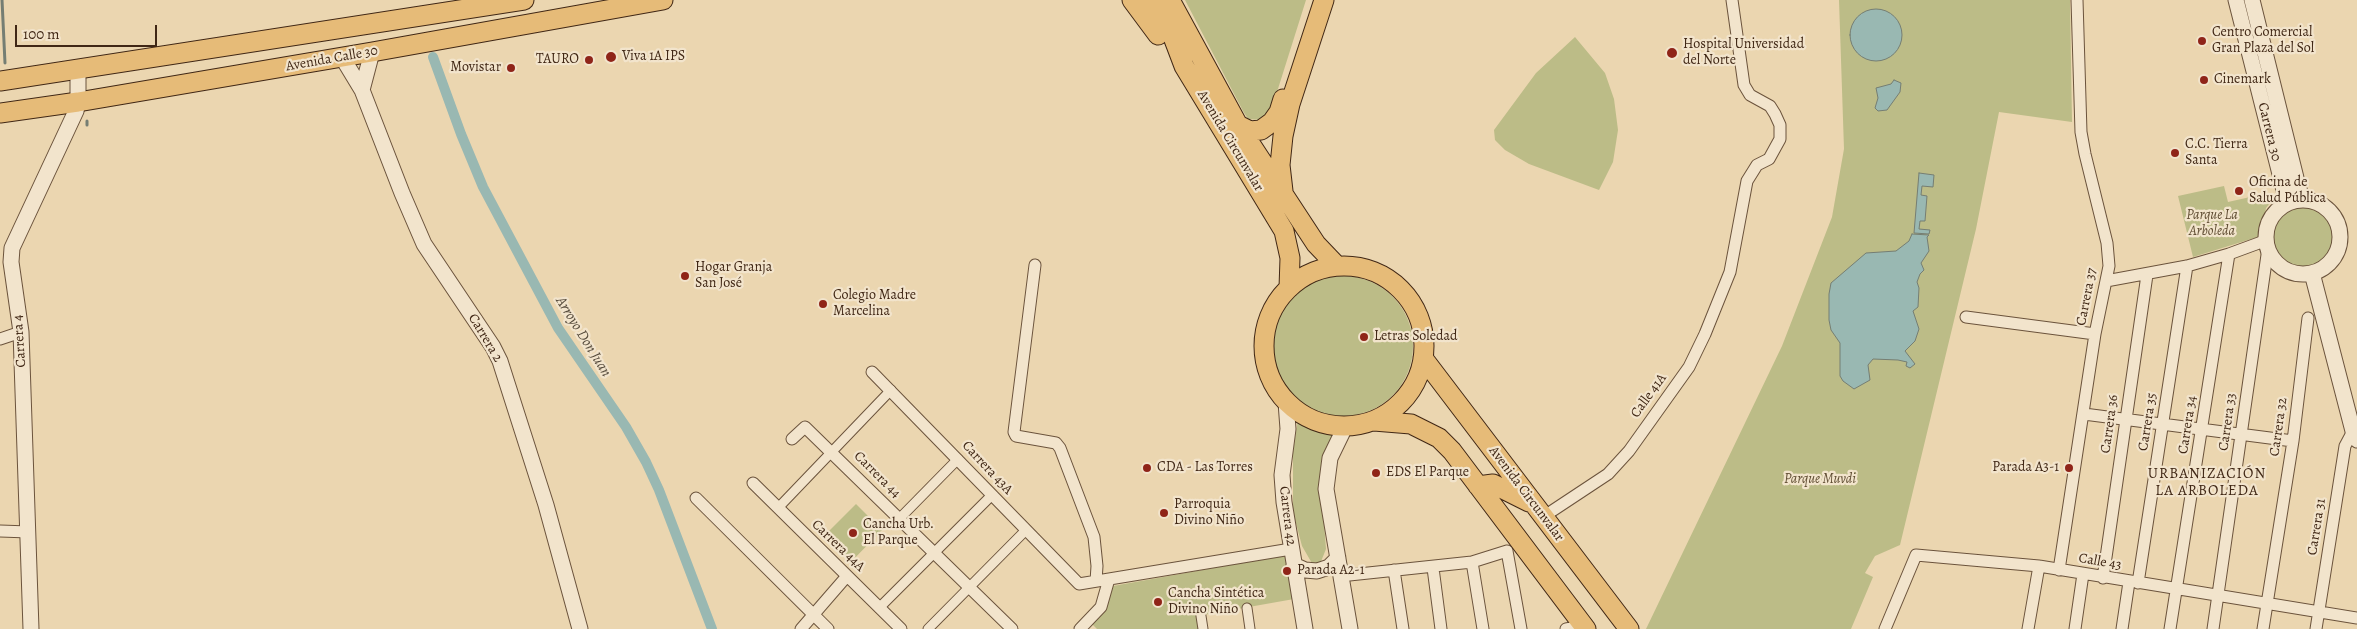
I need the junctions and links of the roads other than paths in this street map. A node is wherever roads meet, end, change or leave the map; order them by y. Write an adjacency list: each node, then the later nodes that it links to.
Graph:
1 (524, 0): 12 (highway, Avenida Calle 30)
2 (663, 0): 13 (highway, Avenida Calle 30)
3 (1132, 0): 15 (highway)
4 (1149, 0): 15 (highway, Avenida Circunvalar)
5 (1170, 0): 21 (highway, Avenida Circunvalar)
6 (1313, 0): 21 (highway)
7 (1324, 0): 22 (highway)
8 (1732, 0): 60 (street, Calle 41A)
9 (2077, 0): 32 (street, Carrera 37)
10 (2236, 0): 24 (street, Carrera 30)
11 (2252, 0): 23 (street, Carrera 30)
12 (456, 5): 16 (highway, Avenida Calle 30)
13 (372, 52): 14 (highway, Avenida Calle 30); 18 (street)
14 (342, 57): 18 (street, Carrera 2); 19 (highway, Avenida Calle 30)
15 (1184, 66): 33 (highway, Avenida Circunvalar)
16 (78, 69): 17 (highway, Avenida Calle 30); 19 (street, Carrera 4)
17 (0, 81)
18 (362, 90): 96 (street, Carrera 2)
19 (78, 102): 20 (highway, Avenida Calle 30); 36 (street, Carrera 4)
20 (0, 113)
21 (1238, 125): 22 (highway, Avenida Circunvalar)
22 (1284, 195): 28 (highway, Avenida Circunvalar)
23 (2305, 200): 24 (street); 30 (street)
24 (2284, 205): 25 (street)
25 (2267, 244): 26 (street); 30 (street); 49 (street, Carrera 33)
26 (2229, 254): 29 (street); 48 (street, Carrera 34)
27 (1035, 265): 80 (street)
28 (1337, 266): 33 (highway); 39 (highway)
29 (2187, 266): 31 (street); 46 (street, Carrera 35)
30 (2312, 272): 50 (street)
31 (2147, 275): 32 (street); 45 (street, Carrera 36)
32 (2106, 282): 37 (street, Carrera 37)
33 (1289, 288): 42 (highway)
34 (1966, 316): 37 (street)
35 (2308, 318): 52 (street, Carrera 32)
36 (21, 332): 38 (street); 64 (street, Carrera 4)
37 (2096, 334): 43 (street, Carrera 37)
38 (0, 339)
39 (1423, 358): 44 (highway); 60 (highway, Avenida Circunvalar)
40 (872, 372): 41 (street, Carrera 43A)
41 (892, 390): 53 (street); 54 (street, Carrera 43A)
42 (1286, 402): 47 (highway); 66 (street, Carrera 42)
43 (2084, 414): 45 (street); 74 (street, Carrera 37)
44 (1374, 421): 47 (highway); 56 (highway)
45 (2126, 421): 46 (street); 78 (street, Carrera 36)
46 (2162, 426): 48 (street); 81 (street, Carrera 35)
47 (1345, 427): 68 (street)
48 (2202, 429): 49 (street); 83 (street, Carrera 34)
49 (2241, 436): 52 (street); 84 (street, Carrera 33)
50 (2355, 436): 88 (street, Carrera 31)
51 (792, 439): 53 (street, Carrera 44)
52 (2292, 442): 85 (street, Carrera 32)
53 (831, 451): 59 (street); 61 (street, Carrera 44)
54 (958, 459): 57 (street, Carrera 43A); 61 (street)
55 (753, 483): 59 (street, Carrera 44A)
56 (1478, 486): 60 (highway); 65 (highway)
57 (992, 495): 62 (street, Carrera 43A); 67 (street)
58 (696, 498): 89 (street)
59 (778, 508): 76 (street, Carrera 44A)
60 (1538, 510): 109 (highway, Avenida Circunvalar)
61 (900, 518): 67 (street, Carrera 44)
62 (1026, 530): 80 (street, Carrera 43A); 82 (street)
63 (0, 531): 64 (street)
64 (29, 532): 95 (street, Carrera 4)
65 (1511, 544): 69 (street); 94 (highway); 108 (street)
66 (1291, 550): 70 (street, Carrera 42); 79 (street)
67 (934, 553): 82 (street, Carrera 44); 86 (street)
68 (1338, 558): 70 (street); 77 (street)
69 (1472, 562): 72 (street); 107 (street)
70 (1294, 565): 103 (street, Carrera 42)
71 (2039, 566): 74 (street, Calle 43); 110 (street, Calle 43); 111 (street)
72 (1433, 568): 73 (street); 106 (street)
73 (1394, 570): 77 (street); 105 (street)
74 (2059, 570): 75 (street, Calle 43)
75 (2083, 574): 78 (street, Calle 43); 112 (street)
76 (847, 576): 86 (street, Carrera 44A); 89 (street)
77 (1340, 576): 104 (street)
78 (2103, 578): 81 (street, Calle 43)
79 (1109, 579): 80 (street); 93 (street)
80 (1096, 581)
81 (2134, 583): 83 (street, Calle 43); 113 (street, Carrera 35)
82 (969, 587): 92 (street, Carrera 44); 100 (street)
83 (2177, 589): 84 (street, Calle 43); 114 (street, Carrera 34)
84 (2217, 596): 85 (street, Calle 43); 115 (street, Carrera 33)
85 (2267, 604): 88 (street, Calle 43); 116 (street, Carrera 32)
86 (879, 608): 99 (street, Carrera 44A)
87 (1247, 608): 102 (street)
88 (2318, 611): 91 (street, Calle 43); 117 (street, Carrera 31)
89 (814, 614): 97 (street); 98 (street)
90 (1201, 616): 101 (street)
91 (2357, 618)
92 (1006, 627)
93 (1086, 627)
94 (1575, 628)
95 (31, 629)
96 (580, 629)
97 (800, 629)
98 (828, 629)
99 (901, 629)
100 (928, 629)
101 (1203, 629)
102 (1250, 629)
103 (1305, 629)
104 (1350, 629)
105 (1403, 629)
106 (1441, 629)
107 (1482, 629)
108 (1521, 629)
109 (1629, 629)
110 (1884, 629)
111 (2028, 629)
112 (2075, 629)
113 (2122, 629)
114 (2170, 629)
115 (2213, 629)
116 (2263, 629)
117 (2316, 629)

